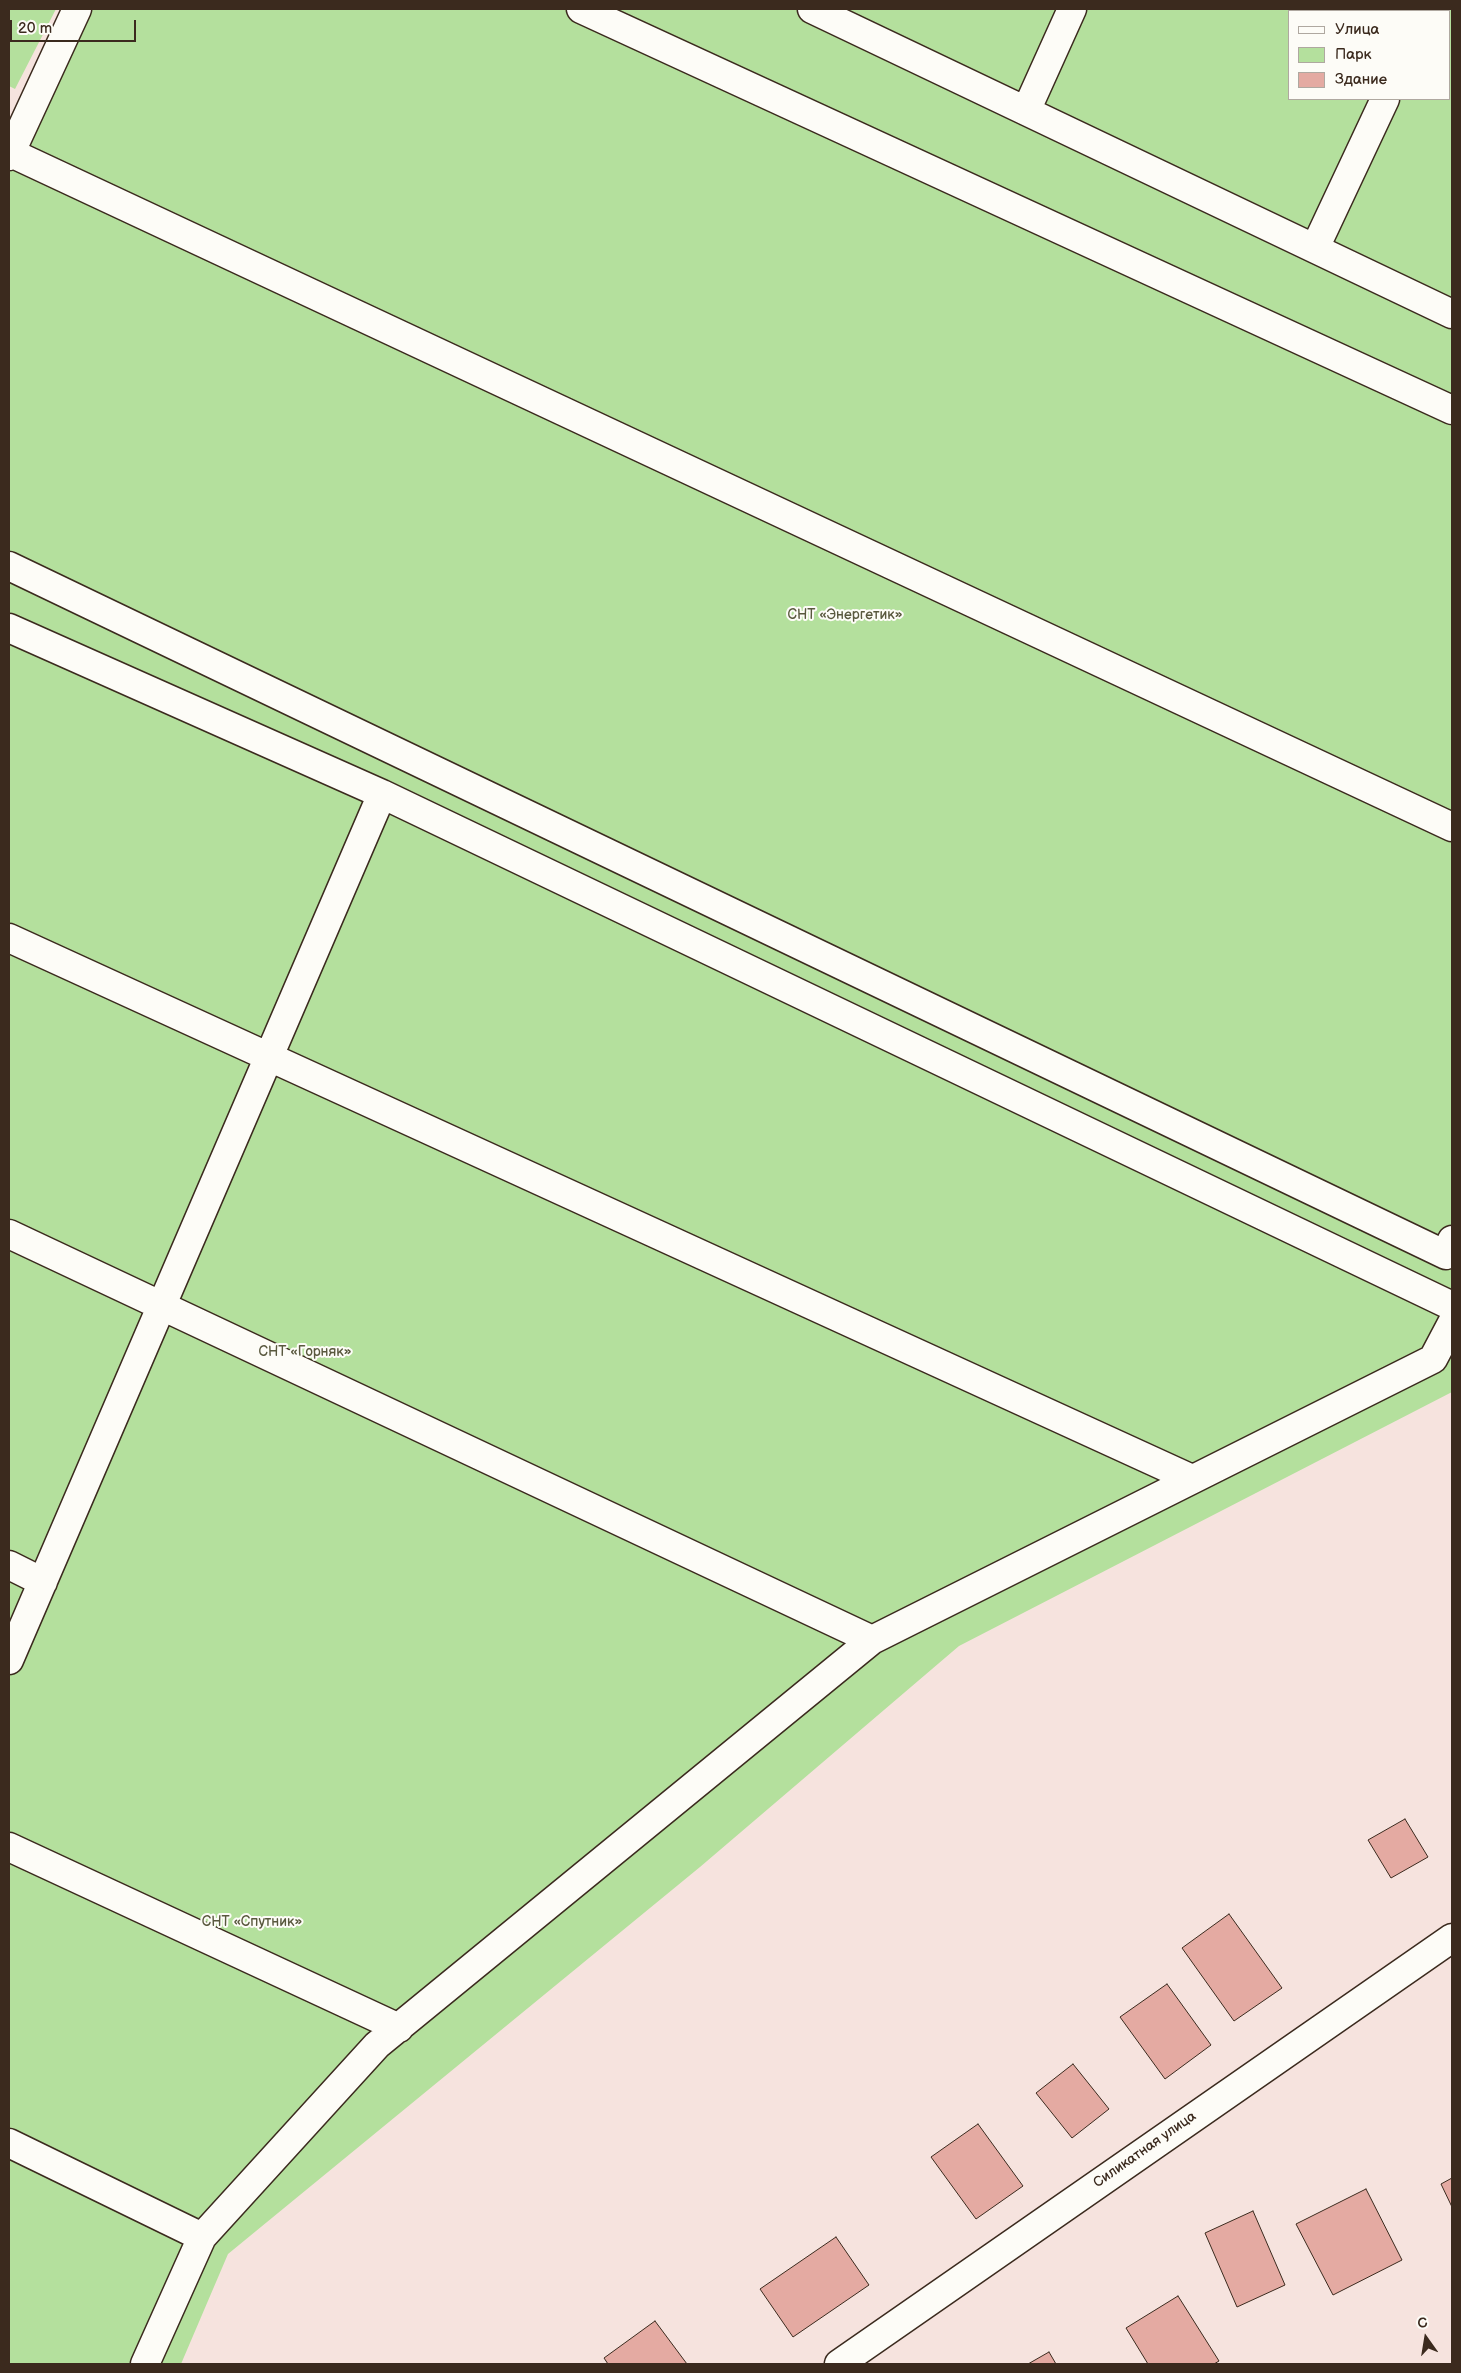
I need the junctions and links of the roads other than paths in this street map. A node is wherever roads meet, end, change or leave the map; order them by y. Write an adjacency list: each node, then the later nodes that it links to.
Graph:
1 (77, 9): 7 (street)
2 (581, 9): 10 (street)
3 (812, 9): 6 (street)
4 (1072, 9): 6 (street)
5 (1386, 100): 8 (street)
6 (1026, 110): 8 (street)
7 (9, 153): 14 (street)
8 (1315, 248): 9 (street)
9 (1452, 314)
10 (1452, 410)
11 (9, 566): 18 (street)
12 (9, 628): 13 (street)
13 (382, 794): 16 (street); 20 (street)
14 (1452, 827)
15 (9, 938): 16 (street)
16 (270, 1055): 19 (street); 22 (street)
17 (9, 1234): 19 (street)
18 (1452, 1240)
19 (162, 1306): 24 (street); 25 (street)
20 (1452, 1306)
21 (1452, 1323): 22 (street)
22 (1192, 1479): 25 (street)
23 (9, 1565): 24 (street)
24 (43, 1582): 26 (street)
25 (872, 1640): 29 (street)
26 (9, 1660)
27 (9, 1847): 29 (street)
28 (1452, 1938): 33 (street, Силикатная улица)
29 (399, 2028): 31 (street)
30 (9, 2143): 31 (street)
31 (202, 2237): 32 (street)
32 (145, 2364)
33 (839, 2364)

